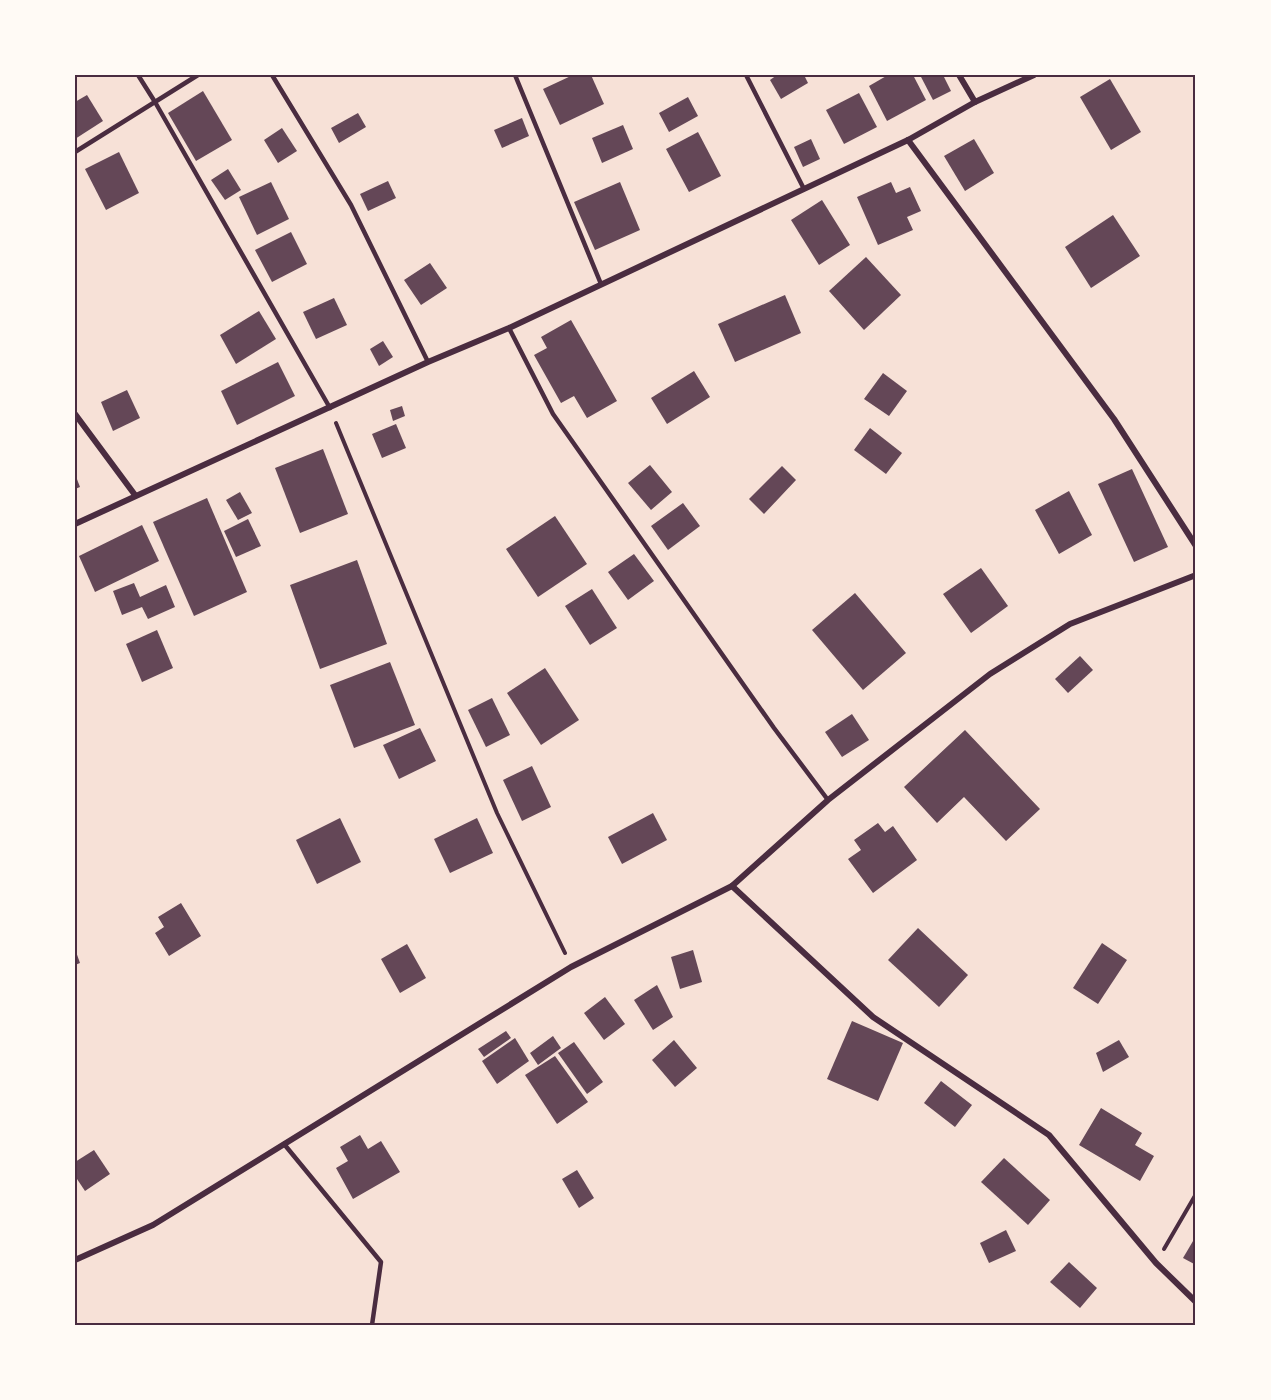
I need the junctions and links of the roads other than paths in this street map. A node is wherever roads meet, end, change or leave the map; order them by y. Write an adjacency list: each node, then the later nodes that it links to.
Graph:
1 (138, 75): 8 (lane)
2 (198, 75): 8 (lane)
3 (272, 75): 15 (lane)
4 (515, 75): 13 (lane)
5 (746, 75): 12 (lane)
6 (959, 75): 9 (street)
7 (1034, 75): 9 (street)
8 (155, 102): 11 (lane); 16 (lane)
9 (975, 102): 10 (street)
10 (908, 140): 12 (street); 20 (street)
11 (75, 152)
12 (804, 189): 13 (street)
13 (601, 284): 14 (street)
14 (509, 328): 15 (street); 22 (lane)
15 (428, 362): 16 (street)
16 (330, 408): 18 (street)
17 (75, 414): 18 (street)
18 (135, 495): 19 (street)
19 (75, 524)
20 (1196, 546)
21 (1196, 575): 22 (street)
22 (828, 800): 23 (street)
23 (732, 886): 24 (street); 26 (street)
24 (284, 1144): 25 (street); 27 (lane)
25 (75, 1260)
26 (1196, 1302)
27 (372, 1325)

